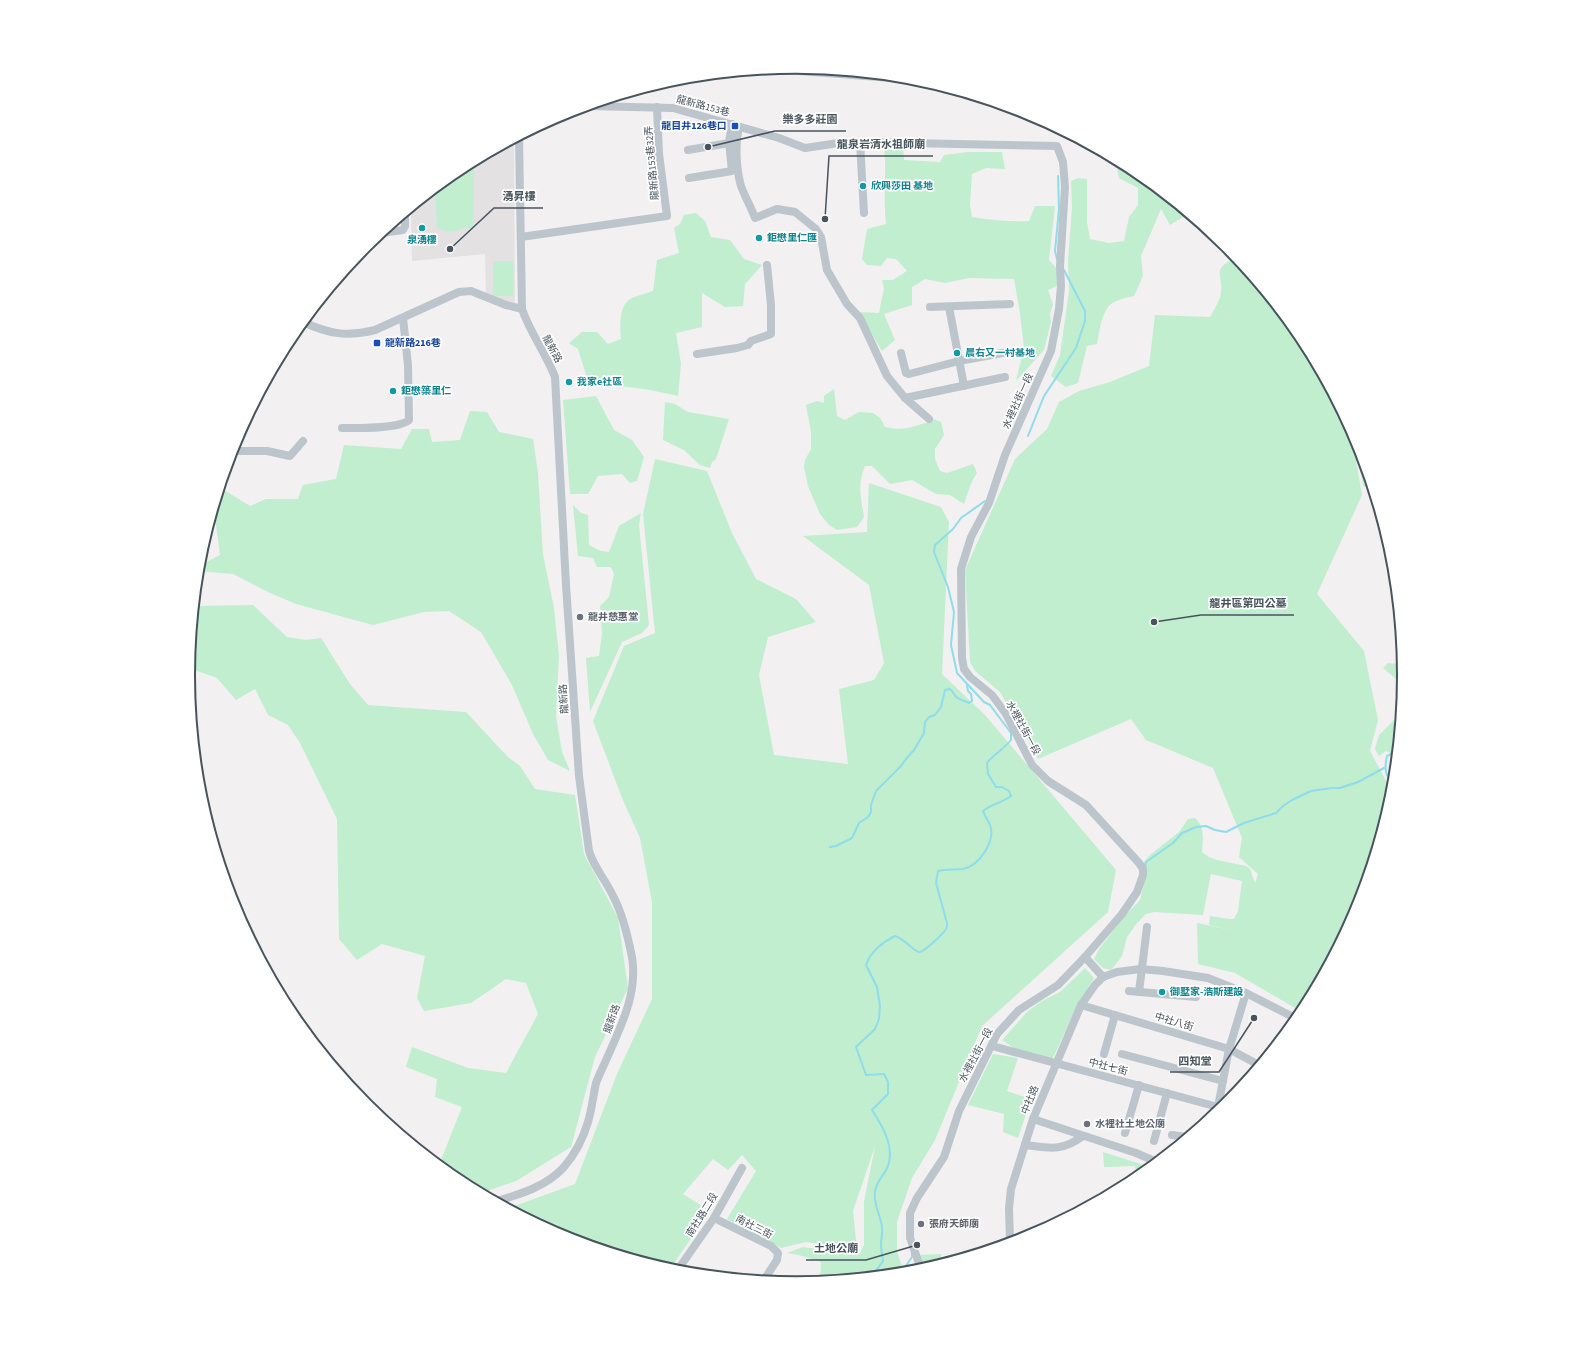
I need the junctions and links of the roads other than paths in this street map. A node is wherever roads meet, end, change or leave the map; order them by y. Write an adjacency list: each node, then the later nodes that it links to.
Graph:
1 (602, 106): 2 (street, 龍新路153巷)
2 (657, 107): 3 (street, 龍新路153巷); 12 (street, 龍新路153巷32弄)
3 (735, 126): 5 (street, 龍新路153巷); 6 (street); 26 (street)
4 (519, 142): 12 (street, 龍新路)
5 (860, 142): 9 (street); 32 (street, 水裡社街一段)
6 (730, 143): 7 (street); 8 (street)
7 (688, 150)
8 (689, 178)
9 (864, 213)
10 (405, 219): 11 (street)
11 (391, 232)
12 (521, 237): 17 (street, 龍新路)
13 (767, 265): 22 (street)
14 (1010, 304): 15 (street)
15 (950, 307): 16 (street); 23 (street)
16 (930, 308)
17 (522, 309): 18 (street); 62 (street, 龍新路)
18 (403, 318): 19 (street); 28 (street)
19 (308, 324)
20 (1008, 352): 23 (street)
21 (901, 353): 23 (street)
22 (697, 354)
23 (959, 361): 25 (street)
24 (1005, 377): 25 (street)
25 (964, 386): 26 (street)
26 (905, 398): 27 (street)
27 (929, 419)
28 (342, 428)
29 (303, 441): 30 (street)
30 (239, 450)
31 (1147, 927): 33 (street)
32 (1085, 957): 34 (street); 42 (street, 水裡社街一段)
33 (1140, 969): 34 (street); 36 (street); 37 (street)
34 (1103, 977): 39 (street, 中社路)
35 (1129, 991): 36 (street)
36 (1139, 992): 38 (street)
37 (1246, 993): 41 (street); 43 (street)
38 (1196, 997)
39 (1080, 1005): 40 (street, 中社八街); 47 (street, 中社路)
40 (1115, 1016): 43 (street, 中社八街); 44 (street)
41 (1291, 1016)
42 (992, 1046): 47 (street, 中社七街); 65 (street, 水裡社街一段)
43 (1228, 1049): 46 (street, 中社八街); 48 (street)
44 (1104, 1054)
45 (1122, 1054): 48 (street)
46 (1255, 1063)
47 (1056, 1064): 49 (street, 中社七街); 53 (street, 中社路)
48 (1223, 1081): 51 (street)
49 (1139, 1085): 50 (street, 中社七街); 54 (street)
50 (1167, 1093): 52 (street, 中社七街); 58 (street)
51 (1219, 1102)
52 (1212, 1108)
53 (1033, 1119): 56 (street); 59 (street, 中社路)
54 (1125, 1133)
55 (1172, 1135): 57 (street)
56 (1082, 1136): 59 (street); 60 (street)
57 (1181, 1136)
58 (1154, 1141)
59 (1025, 1144): 64 (street, 中社路)
60 (1151, 1160)
61 (742, 1168): 63 (street, 南社路二段)
62 (502, 1199)
63 (714, 1218): 66 (street, 南社路二段); 67 (street, 南社三街)
64 (1010, 1236)
65 (919, 1263)
66 (682, 1264)
67 (767, 1275)

